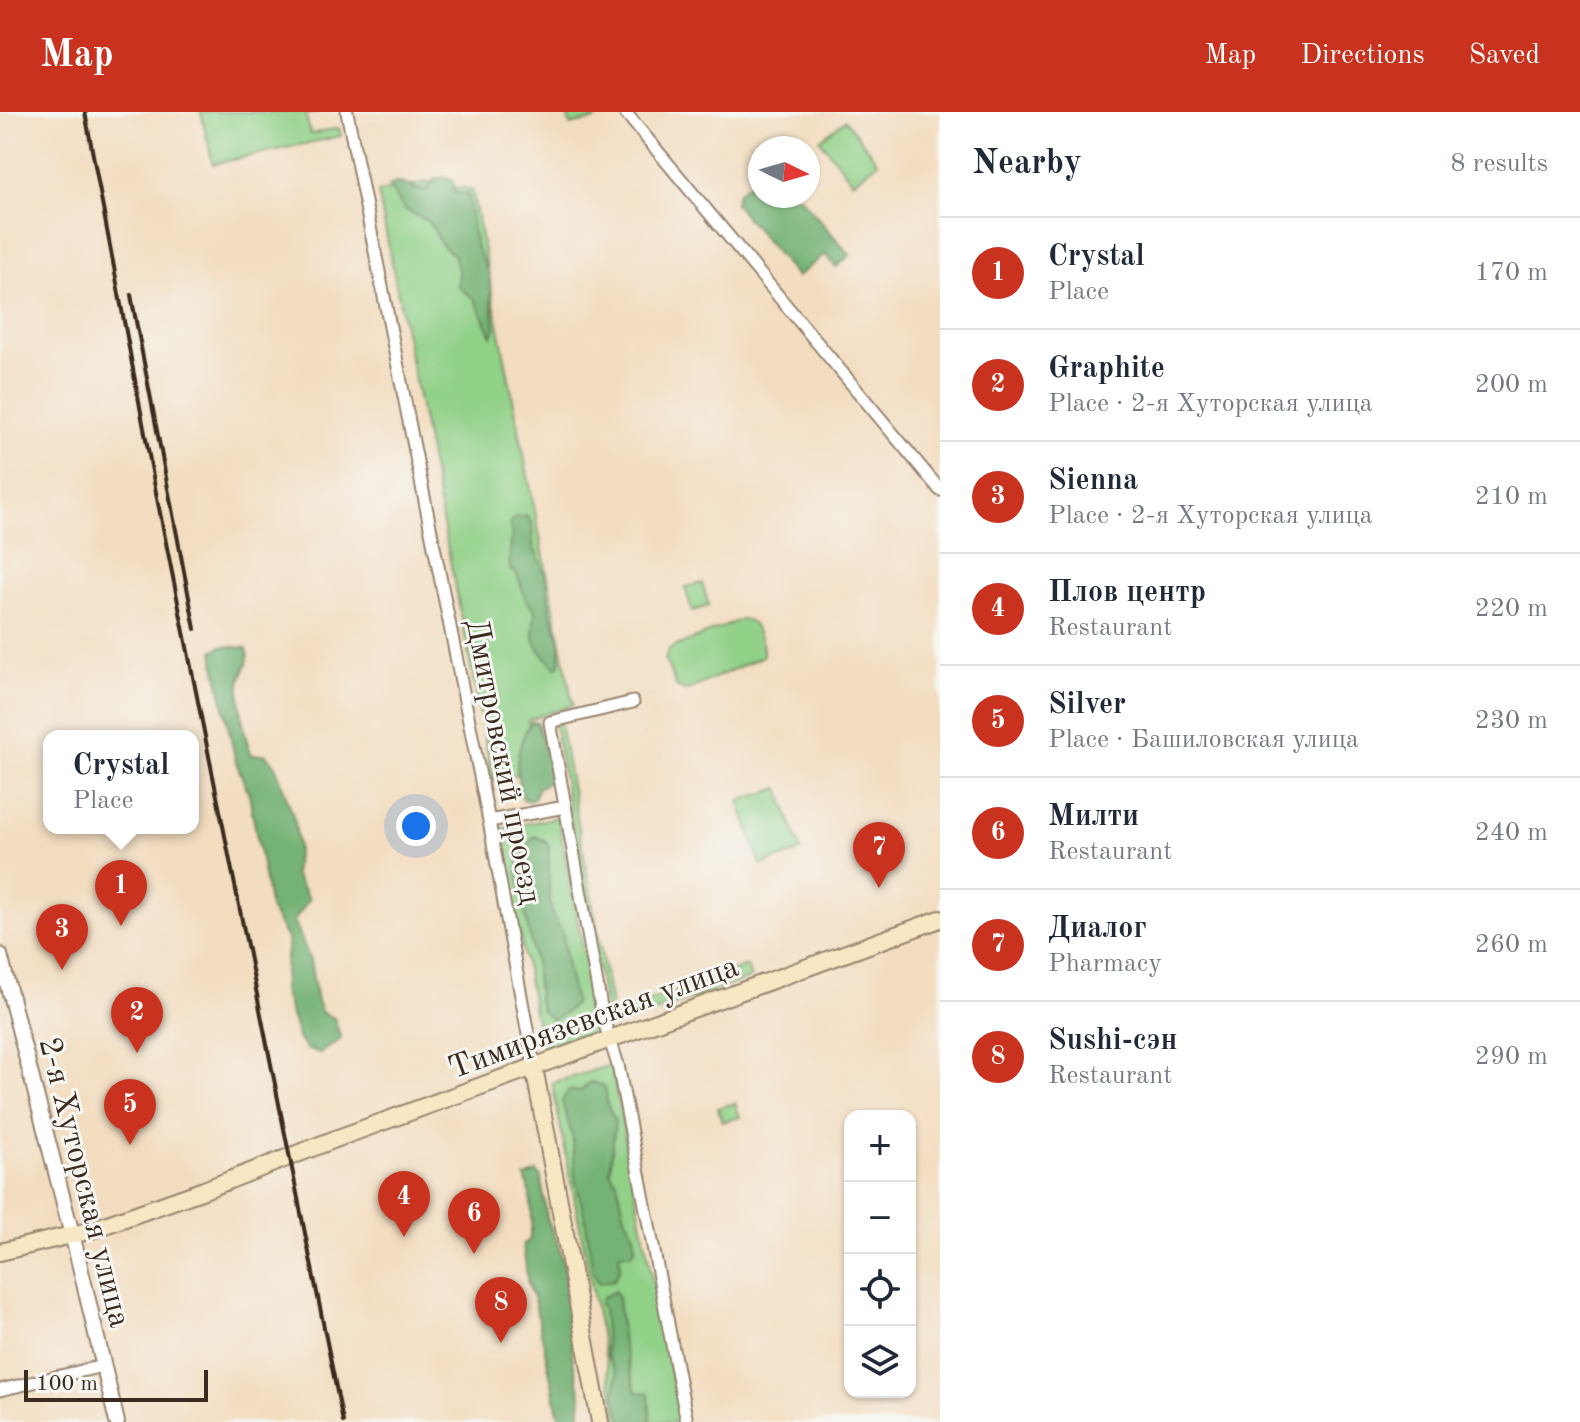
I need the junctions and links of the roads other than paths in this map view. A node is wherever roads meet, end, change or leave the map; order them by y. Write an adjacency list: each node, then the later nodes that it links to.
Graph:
1 (347, 112): 6 (street, Дмитровский проезд)
2 (625, 112): 3 (street)
3 (940, 490)
4 (633, 702): 5 (street)
5 (565, 807): 6 (street); 9 (street)
6 (489, 821): 10 (street, Дмитровский проезд)
7 (940, 919): 9 (main road, Тимирязевская улица)
8 (0, 955): 11 (street, 2-я Хуторская улица)
9 (610, 1039): 10 (main road, Тимирязевская улица); 17 (street)
10 (534, 1067): 11 (main road, Тимирязевская улица); 16 (main road, Дмитровский проезд)
11 (72, 1236): 12 (main road, Тимирязевская улица); 13 (street, 2-я Хуторская улица)
12 (0, 1252)
13 (103, 1366): 14 (street); 15 (street, 2-я Хуторская улица)
14 (0, 1390)
15 (117, 1422)
16 (600, 1422)
17 (687, 1422)

